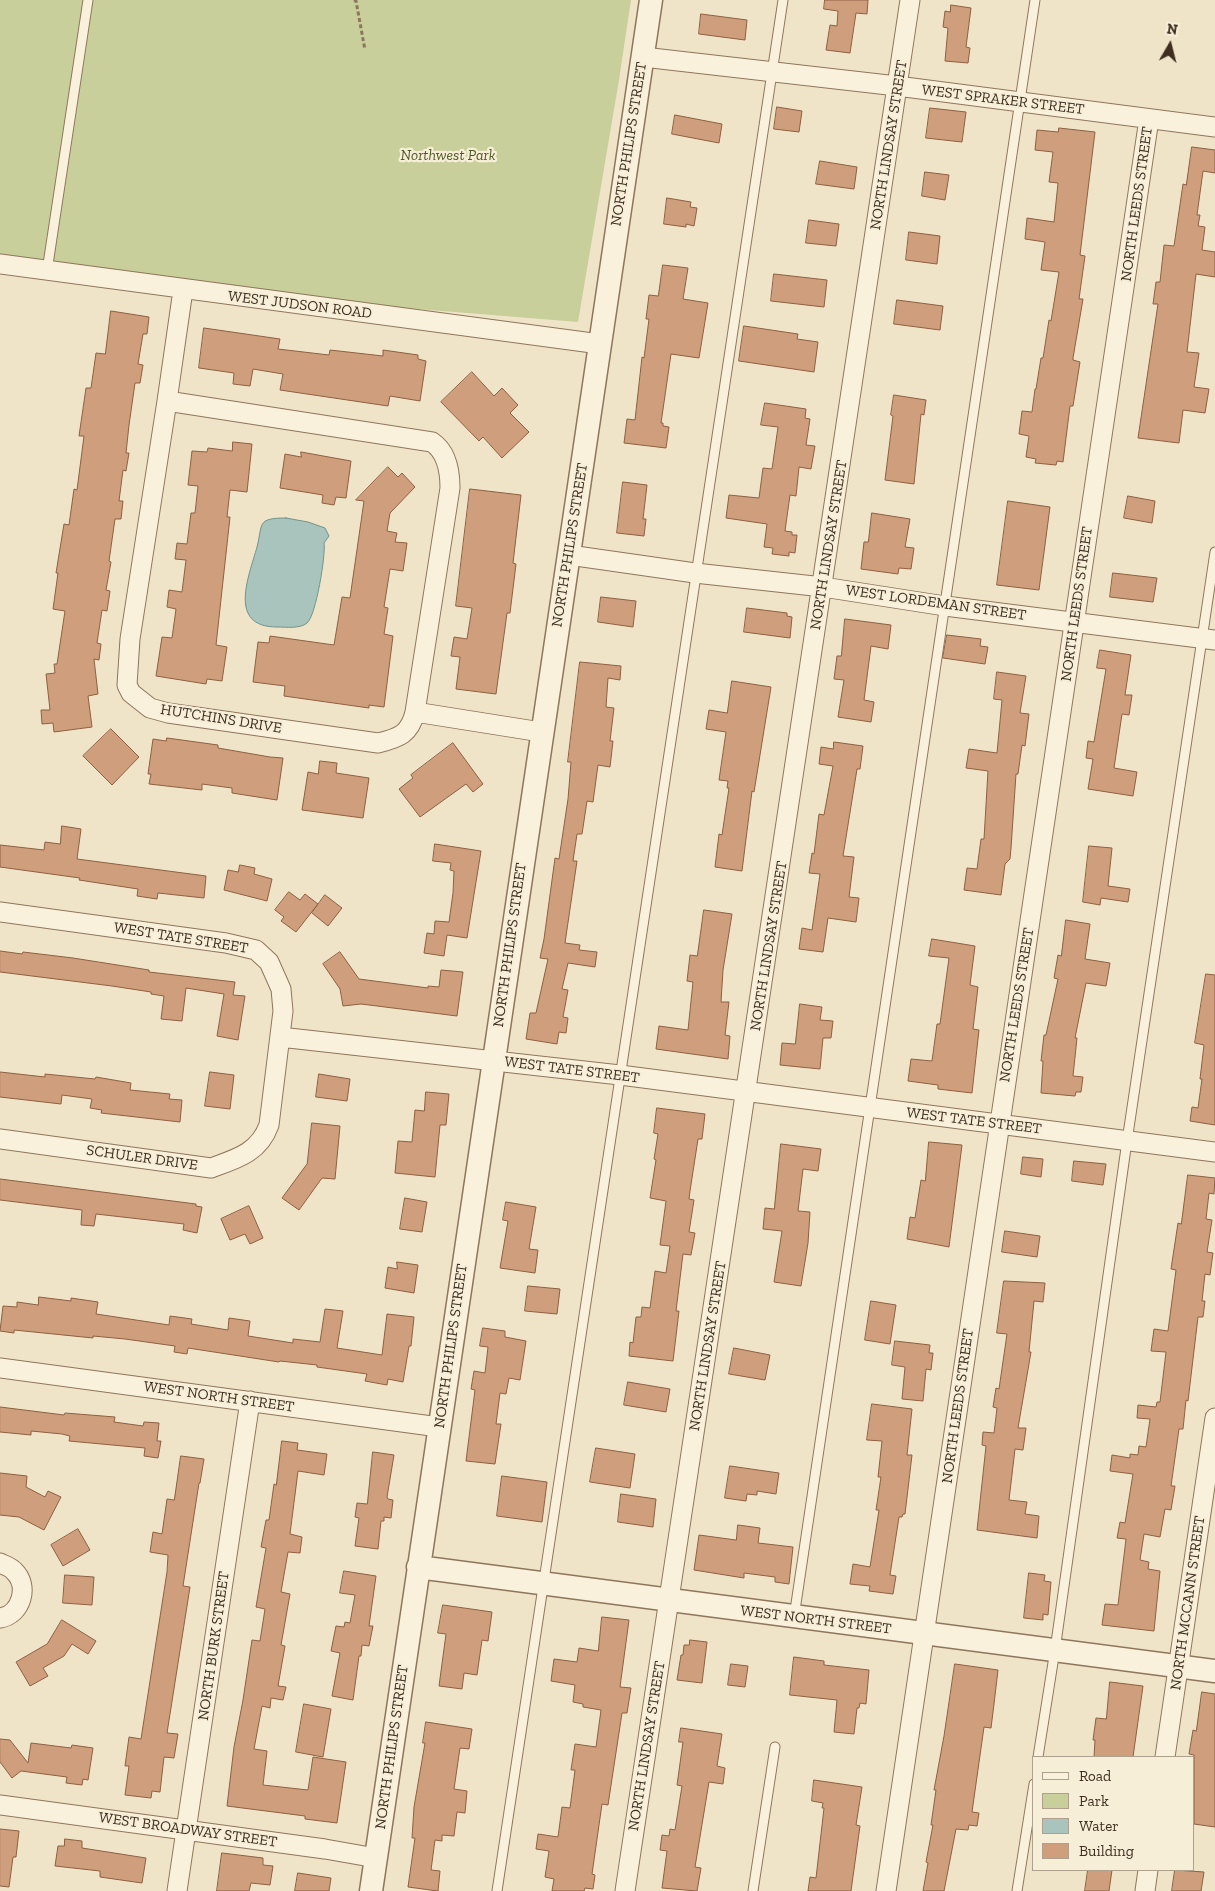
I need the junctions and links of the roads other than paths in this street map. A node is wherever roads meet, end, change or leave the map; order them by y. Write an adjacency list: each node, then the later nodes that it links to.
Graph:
1 (88, 0): 13 (lane)
2 (651, 0): 6 (street, NORTH PHILIPS STREET)
3 (783, 0): 7 (lane)
4 (910, 0): 8 (street, NORTH LINDSAY STREET)
5 (1035, 0): 9 (lane)
6 (643, 57): 7 (street, WEST SPRAKER STREET); 15 (street, NORTH PHILIPS STREET)
7 (772, 71): 8 (street, WEST SPRAKER STREET); 19 (lane)
8 (897, 86): 9 (street, WEST SPRAKER STREET); 20 (street, NORTH LINDSAY STREET)
9 (1019, 102): 10 (street, WEST SPRAKER STREET); 21 (lane)
10 (1149, 119): 11 (street, WEST SPRAKER STREET); 22 (street, NORTH LEEDS STREET)
11 (1215, 128)
12 (0, 264): 13 (street, WEST JUDSON ROAD)
13 (47, 271): 14 (street, WEST JUDSON ROAD)
14 (183, 290): 15 (street, WEST JUDSON ROAD); 16 (street, HUTCHINS DRIVE)
15 (600, 344): 18 (street, NORTH PHILIPS STREET)
16 (168, 401): 24 (street, HUTCHINS DRIVE); 24 (street, HUTCHINS DRIVE)
17 (1215, 552): 23 (lane)
18 (568, 555): 19 (street, WEST LORDEMAN STREET); 25 (street, NORTH PHILIPS STREET)
19 (696, 572): 20 (street, WEST LORDEMAN STREET); 29 (lane)
20 (823, 587): 21 (street, WEST LORDEMAN STREET); 30 (street, NORTH LINDSAY STREET)
21 (945, 606): 22 (street, WEST LORDEMAN STREET); 31 (lane)
22 (1075, 622): 23 (street, WEST LORDEMAN STREET); 32 (street, NORTH LEEDS STREET)
23 (1208, 639): 34 (lane)
24 (415, 712): 25 (street)
25 (542, 732): 28 (street, NORTH PHILIPS STREET)
26 (0, 912): 27 (street, WEST TATE STREET)
27 (280, 1037): 28 (street, WEST TATE STREET); 33 (street, SCHULER DRIVE)
28 (493, 1061): 29 (street, WEST TATE STREET); 39 (street, NORTH PHILIPS STREET)
29 (620, 1075): 30 (street, WEST TATE STREET); 42 (lane)
30 (746, 1093): 31 (street, WEST TATE STREET); 43 (street, NORTH LINDSAY STREET)
31 (870, 1108): 32 (street, WEST TATE STREET); 44 (lane)
32 (1000, 1125): 34 (street, WEST TATE STREET); 46 (street, NORTH LEEDS STREET)
33 (0, 1139)
34 (1127, 1141): 35 (street, WEST TATE STREET); 47 (lane)
35 (1215, 1152)
36 (0, 1368): 37 (street, WEST NORTH STREET)
37 (250, 1401): 39 (street, WEST NORTH STREET); 55 (street, NORTH BURK STREET)
38 (1215, 1418): 48 (street, NORTH MCCANN STREET)
39 (439, 1427): 41 (street, NORTH PHILIPS STREET)
40 (0, 1563): 45 (street)
41 (418, 1567): 42 (street, WEST NORTH STREET); 56 (street, NORTH PHILIPS STREET)
42 (543, 1584): 43 (street, WEST NORTH STREET); 60 (lane)
43 (669, 1601): 44 (street, WEST NORTH STREET); 61 (street, NORTH LINDSAY STREET)
44 (794, 1617): 46 (street, WEST NORTH STREET)
45 (0, 1618)
46 (924, 1634): 47 (street, WEST NORTH STREET); 63 (street, NORTH LEEDS STREET)
47 (1055, 1650): 48 (street, WEST NORTH STREET); 51 (lane)
48 (1178, 1667): 49 (street, WEST NORTH STREET); 52 (street, NORTH MCCANN STREET)
49 (1215, 1671)
50 (775, 1747): 62 (lane)
51 (1038, 1756)
52 (1165, 1756)
53 (1032, 1797): 64 (lane)
54 (0, 1805): 55 (street, WEST BROADWAY STREET)
55 (186, 1830): 56 (street, WEST BROADWAY STREET); 58 (street, NORTH BURK STREET)
56 (376, 1858): 59 (street, NORTH PHILIPS STREET)
57 (1148, 1871): 65 (street)
58 (177, 1891)
59 (370, 1891)
60 (497, 1891)
61 (625, 1891)
62 (753, 1891)
63 (886, 1891)
64 (1017, 1891)
65 (1145, 1891)

